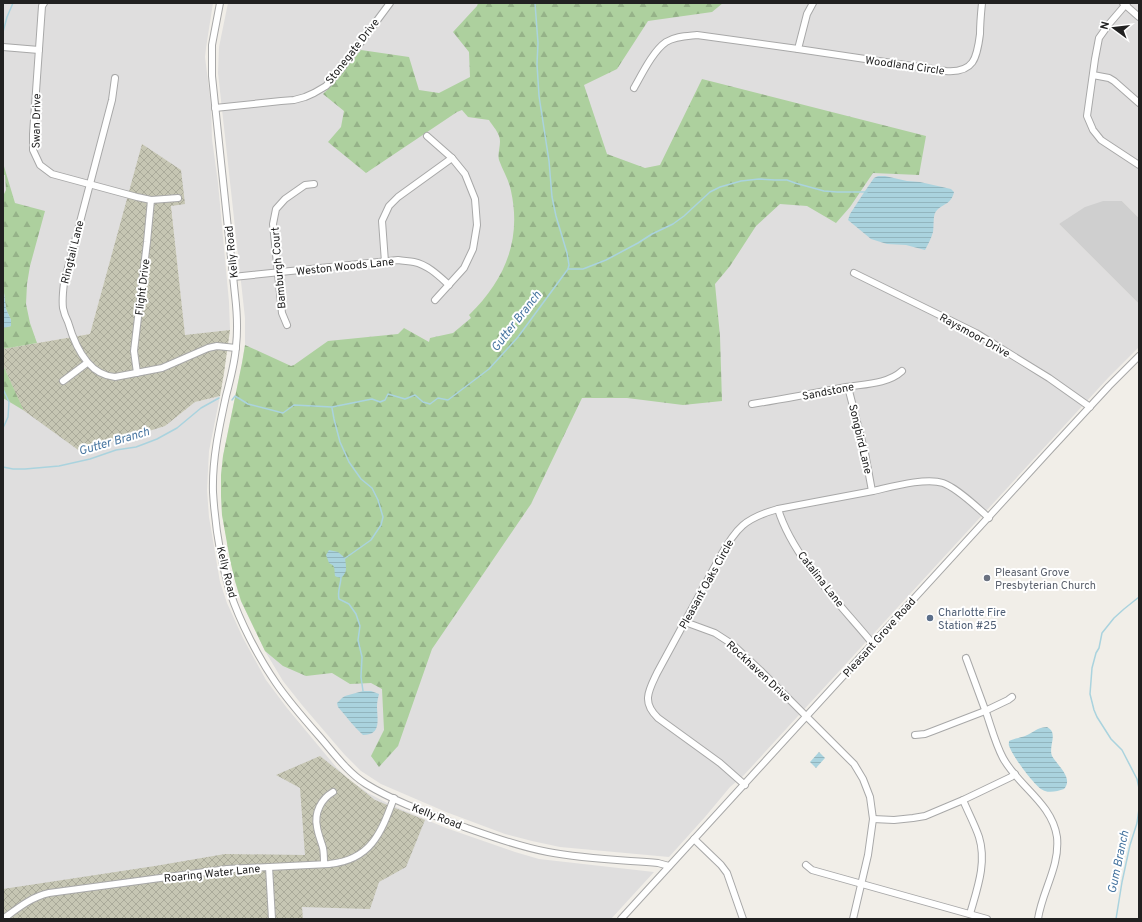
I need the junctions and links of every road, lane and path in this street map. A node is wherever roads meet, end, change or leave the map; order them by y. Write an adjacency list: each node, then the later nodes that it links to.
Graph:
1 (44, 3): 10 (street, Swan Drive)
2 (220, 3): 15 (street, Kelly Road)
3 (390, 3): 15 (street, Stonegate Drive)
4 (813, 3): 9 (street)
5 (982, 3): 9 (street, Woodland Circle)
6 (1125, 4): 7 (street); 11 (street)
7 (1139, 16)
8 (3, 47): 10 (street)
9 (798, 49): 13 (street, Woodland Circle)
10 (39, 50): 20 (street, Swan Drive)
11 (1093, 75): 14 (street); 18 (street)
12 (115, 78): 20 (street, Ringtail Lane)
13 (634, 88)
14 (1139, 102)
15 (215, 108): 26 (street, Kelly Road)
16 (427, 136): 17 (street)
17 (452, 158): 23 (street); 27 (street)
18 (1139, 165)
19 (314, 184): 24 (street, Bamburgh Court)
20 (90, 185): 22 (street, Swan Drive); 32 (street, Ringtail Lane)
21 (178, 198): 22 (street, Swan Drive)
22 (151, 200): 34 (street, Flight Drive)
23 (385, 262): 24 (street, Weston Woods Lane); 27 (street, Weston Woods Lane)
24 (277, 272): 26 (street, Weston Woods Lane); 29 (street, Bamburgh Court)
25 (854, 273): 38 (street, Raysmoor Drive)
26 (233, 277): 30 (street, Kelly Road)
27 (449, 285): 28 (street)
28 (435, 300)
29 (287, 324)
30 (236, 348): 34 (street, Ringtail Lane); 52 (street, Kelly Road)
31 (1139, 356): 38 (street, Pleasant Grove Road)
32 (87, 363): 34 (street, Ringtail Lane); 35 (street)
33 (902, 371): 36 (street, Sandstone)
34 (137, 373)
35 (63, 381)
36 (848, 387): 37 (street, Sandstone); 39 (street, Songbird Lane)
37 (752, 404)
38 (1090, 407): 41 (street, Pleasant Grove Road)
39 (872, 491): 40 (street, Pleasant Oaks Circle); 41 (street, Pleasant Oaks Circle)
40 (778, 509): 42 (street, Pleasant Oaks Circle); 43 (street, Catalina Lane)
41 (989, 518): 43 (street, Pleasant Grove Road)
42 (685, 622): 47 (street, Rockhaven Drive); 50 (street, Pleasant Oaks Circle)
43 (873, 644): 47 (street, Pleasant Grove Road)
44 (966, 658): 46 (street)
45 (1012, 696): 46 (street)
46 (985, 711): 48 (street); 49 (street)
47 (806, 717): 50 (street, Pleasant Grove Road); 54 (street, Rockhaven Drive)
48 (915, 735)
49 (1015, 774): 53 (street); 68 (street)
50 (745, 785): 55 (street, Pleasant Grove Road)
51 (333, 792): 56 (street)
52 (394, 798): 56 (street, Roaring Water Lane); 58 (street, Kelly Road)
53 (963, 800): 54 (street); 61 (street)
54 (873, 819): 60 (street, Rockhaven Drive)
55 (694, 839): 58 (street, Pleasant Grove Road); 65 (street)
56 (324, 864): 59 (street, Roaring Water Lane)
57 (806, 865): 60 (street)
58 (669, 866): 64 (street, Pleasant Grove Road)
59 (269, 867): 62 (street, Roaring Water Lane); 63 (street)
60 (861, 884): 61 (street); 66 (street, Rockhaven Drive)
61 (970, 914): 67 (street)
62 (3, 919)
63 (272, 919)
64 (621, 919)
65 (743, 919)
66 (853, 919)
67 (987, 919)
68 (1038, 919)

